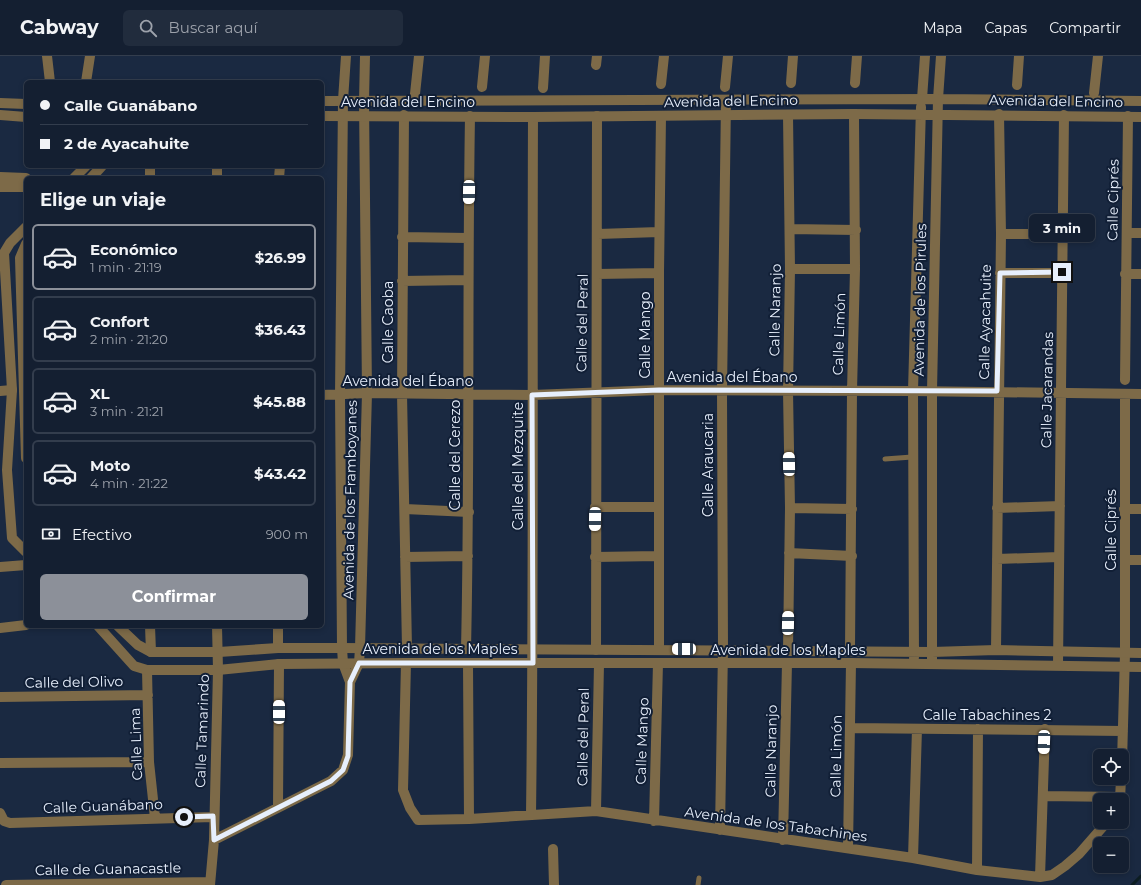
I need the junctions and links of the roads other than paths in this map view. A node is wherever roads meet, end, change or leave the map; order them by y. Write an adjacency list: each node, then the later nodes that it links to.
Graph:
1 (47, 56): 16 (street)
2 (90, 56): 17 (street)
3 (346, 56): 29 (street, Avenida de los Framboyanes)
4 (365, 56): 31 (street, Avenida de los Framboyanes)
5 (419, 56): 26 (street)
6 (485, 56): 22 (street)
7 (546, 56): 23 (street)
8 (664, 56): 20 (street)
9 (728, 56): 24 (street)
10 (793, 56): 18 (street)
11 (857, 56): 19 (street)
12 (925, 56): 27 (street, Avenida de los Pirules)
13 (941, 56): 28 (street, Avenida de los Pirules)
14 (1019, 56): 21 (street)
15 (1098, 56): 25 (street)
16 (50, 80)
17 (86, 80)
18 (791, 83)
19 (855, 83)
20 (661, 84)
21 (1017, 85)
22 (482, 87)
23 (543, 88)
24 (725, 88)
25 (1094, 93)
26 (415, 94)
27 (922, 99): 28 (street, Avenida del Encino); 32 (street, Avenida del Encino); 37 (street, Avenida de los Pirules)
28 (938, 99): 33 (street, Avenida del Encino); 38 (street, Avenida de los Pirules)
29 (343, 100): 30 (street, Avenida del Encino); 31 (street, Avenida del Encino); 41 (street, Avenida de los Framboyanes)
30 (324, 101)
31 (364, 101): 32 (street, Avenida del Encino); 47 (street, Avenida de los Framboyanes)
32 (726, 101): 43 (street, Calle Araucaria)
33 (1141, 101)
34 (0, 103): 35 (street)
35 (24, 104)
36 (854, 114): 37 (street, Avenida del Encino); 44 (street, Avenida del Encino); 65 (street, Calle Limón)
37 (920, 114): 38 (street, Avenida del Encino); 92 (street, Avenida de los Pirules)
38 (936, 114): 39 (street, Avenida del Encino); 96 (street, Avenida de los Pirules)
39 (999, 114): 45 (street, Avenida del Encino); 69 (street, Calle Ayacahuite)
40 (0, 115): 54 (street)
41 (344, 115): 46 (street, Avenida del Encino); 47 (street, Avenida del Encino); 100 (street, Avenida de los Framboyanes)
42 (404, 115): 47 (street, Avenida del Encino); 48 (street, Avenida del Encino); 72 (street, Calle Caoba)
43 (726, 115): 44 (street, Avenida del Encino); 50 (street, Avenida del Encino); 91 (street, Calle Araucaria)
44 (788, 115): 64 (street, Calle Naranjo)
45 (1064, 115): 51 (street, Avenida del Encino); 70 (street, Calle Jacarandas)
46 (324, 116)
47 (365, 116): 99 (street, Avenida de los Framboyanes)
48 (470, 116): 52 (street, Avenida del Encino); 73 (street, Calle del Cerezo)
49 (597, 116): 50 (street, Avenida del Encino); 52 (street, Avenida del Encino); 68 (street, Calle del Peral)
50 (661, 116): 66 (street, Calle Mango)
51 (1128, 116): 53 (street, Avenida del Encino); 67 (street, Calle Ciprés)
52 (533, 117): 107 (street, Calle del Mezquite)
53 (1141, 117)
54 (24, 118)
55 (84, 168): 57 (street)
56 (100, 168): 58 (street)
57 (76, 176)
58 (93, 176)
59 (0, 177): 60 (street)
60 (24, 178)
61 (0, 187): 62 (street)
62 (24, 187)
63 (24, 229): 75 (street)
64 (790, 229): 65 (street); 76 (street, Calle Naranjo)
65 (856, 230): 77 (street, Calle Limón)
66 (659, 232): 68 (street); 79 (street, Calle Mango)
67 (1127, 233): 71 (street); 82 (street, Calle Ciprés)
68 (598, 234): 81 (street, Calle del Peral)
69 (1000, 234): 70 (street); 80 (street, Calle Ayacahuite)
70 (1063, 234): 78 (street, Calle Jacarandas)
71 (1141, 234)
72 (402, 237): 73 (street); 85 (street, Calle Caoba)
73 (468, 238): 84 (street, Calle del Cerezo)
74 (24, 249): 87 (street)
75 (2, 253): 86 (street)
76 (790, 269): 77 (street); 94 (street, Calle Naranjo)
77 (855, 269): 95 (street, Calle Limón)
78 (1062, 272): 80 (street); 102 (street, Calle Jacarandas)
79 (659, 273): 81 (street); 90 (street, Calle Mango)
80 (1000, 273): 97 (street, Calle Ayacahuite)
81 (597, 274): 98 (street, Calle del Peral)
82 (1125, 274): 83 (street); 88 (street, Calle Ciprés)
83 (1141, 274)
84 (468, 280): 85 (street); 106 (street, Calle del Cerezo)
85 (402, 281): 101 (street, Calle Caoba)
86 (4, 320): 89 (street)
87 (24, 371)
88 (1125, 380)
89 (12, 390): 93 (street); 110 (street)
90 (659, 390): 91 (street, Avenida del Ébano); 98 (street, Avenida del Ébano); 113 (street, Calle Mango)
91 (722, 390): 94 (street, Avenida del Ébano); 148 (street, Calle Araucaria)
92 (912, 390): 95 (street, Avenida del Ébano); 96 (street, Avenida del Ébano); 108 (street, Avenida de los Pirules)
93 (0, 391)
94 (788, 391): 95 (street, Avenida del Ébano); 115 (street, Calle Naranjo)
95 (852, 391): 117 (street, Calle Limón)
96 (932, 391): 97 (street, Avenida del Ébano); 157 (street, Avenida de los Pirules)
97 (997, 391): 102 (street, Avenida del Ébano); 116 (street, Calle Ayacahuite)
98 (595, 392): 107 (street, Avenida del Ébano); 112 (street, Calle del Peral)
99 (367, 393): 100 (street, Avenida del Ébano); 101 (street, Avenida del Ébano); 143 (street, Avenida de los Framboyanes)
100 (340, 394): 105 (street, Avenida del Ébano); 142 (street, Avenida de los Framboyanes)
101 (402, 394): 106 (street, Avenida del Ébano); 114 (street, Calle Caoba)
102 (1061, 394): 103 (street, Avenida del Ébano); 111 (street, Calle Jacarandas)
103 (1125, 394): 104 (street, Avenida del Ébano); 118 (street, Calle Ciprés)
104 (1141, 394)
105 (324, 395)
106 (468, 395): 107 (street, Avenida del Ébano); 120 (street, Calle del Cerezo)
107 (532, 395): 145 (street, Calle del Mezquite)
108 (912, 457): 109 (lane); 153 (street, Avenida de los Pirules)
109 (885, 459)
110 (4, 470): 121 (street)
111 (1060, 506): 116 (street); 128 (street, Calle Jacarandas)
112 (596, 507): 113 (street); 127 (street, Calle del Peral)
113 (658, 507): 124 (street, Calle Mango)
114 (405, 508): 120 (street); 126 (street, Calle Caoba)
115 (790, 508): 117 (street); 122 (street, Calle Naranjo)
116 (997, 508): 129 (street, Calle Ayacahuite)
117 (852, 509): 125 (street, Calle Limón)
118 (1124, 509): 119 (street); 130 (street, Calle Ciprés)
119 (1141, 509)
120 (469, 512): 123 (street, Calle del Cerezo)
121 (24, 550)
122 (790, 553): 125 (street); 150 (street, Calle Naranjo)
123 (468, 556): 126 (street); 146 (street, Calle del Cerezo)
124 (658, 556): 127 (street); 147 (street, Calle Mango)
125 (852, 556): 151 (street, Calle Limón)
126 (405, 557): 144 (street, Calle Caoba)
127 (595, 557): 149 (street, Calle del Peral)
128 (1060, 557): 129 (street); 154 (street, Calle Jacarandas)
129 (997, 559): 152 (street, Calle Ayacahuite)
130 (1125, 560): 131 (street); 158 (street, Calle Ciprés)
131 (1141, 560)
132 (24, 565): 133 (street)
133 (0, 567)
134 (24, 625): 135 (street)
135 (0, 628)
136 (100, 628): 176 (street)
137 (120, 628): 155 (street)
138 (150, 628): 155 (street)
139 (217, 628): 156 (street, Calle Tamarindo)
140 (278, 628): 141 (street)
141 (278, 648): 142 (street, Avenida de los Maples); 156 (street, Avenida de los Maples)
142 (342, 648): 143 (street, Avenida de los Maples); 160 (street, Avenida de los Framboyanes)
143 (360, 648): 144 (street, Avenida de los Maples); 161 (street, Avenida de los Framboyanes)
144 (407, 648): 146 (street, Avenida de los Maples)
145 (534, 648): 146 (street, Avenida de los Maples); 149 (street, Avenida de los Maples); 163 (street, Calle del Mezquite)
146 (466, 649)
147 (659, 649): 148 (street, Avenida de los Maples); 149 (street, Avenida de los Maples)
148 (723, 649): 150 (street, Avenida de los Maples); 170 (street, Calle Araucaria)
149 (596, 650)
150 (788, 650): 151 (street, Avenida de los Maples)
151 (850, 650): 153 (street, Avenida de los Maples)
152 (996, 650): 154 (street, Avenida de los Maples); 157 (street, Avenida de los Maples)
153 (914, 651): 157 (street, Avenida de los Maples); 171 (street, Avenida de los Pirules)
154 (1059, 651): 158 (street, Avenida de los Maples); 173 (street, Calle Jacarandas)
155 (151, 652): 156 (street, Avenida de los Maples)
156 (218, 652): 177 (street, Calle Tamarindo)
157 (932, 652): 172 (street, Avenida de los Pirules)
158 (1126, 653): 159 (street, Avenida de los Maples); 174 (street, Calle Ciprés)
159 (1141, 653)
160 (343, 663): 161 (street, Avenida de los Maples); 167 (street, Avenida de los Maples); 178 (street, Avenida de los Framboyanes)
161 (359, 663): 162 (street, Avenida de los Maples); 178 (street, Avenida de los Framboyanes)
162 (406, 663): 168 (street, Avenida de los Maples); 197 (street, Avenida de los Tabachines)
163 (533, 663): 168 (street, Avenida de los Maples); 169 (street, Avenida de los Maples); 194 (street, Calle del Mezquite)
164 (658, 663): 169 (street, Avenida de los Maples); 170 (street, Avenida de los Maples); 198 (street, Calle Mango)
165 (787, 663): 166 (street, Avenida de los Maples); 170 (street, Avenida de los Maples); 202 (street, Calle Naranjo)
166 (851, 663): 171 (street, Avenida de los Maples); 181 (street, Calle Limón)
167 (279, 664): 177 (street, Avenida de los Maples); 191 (street)
168 (468, 664): 197 (street)
169 (599, 664): 192 (street, Calle del Peral)
170 (722, 664): 200 (street, Calle Araucaria)
171 (914, 664): 172 (street, Avenida de los Maples)
172 (931, 664): 173 (street, Avenida de los Maples)
173 (1058, 665): 174 (street, Avenida de los Maples)
174 (1125, 666): 175 (street, Avenida de los Maples); 185 (street)
175 (1141, 667)
176 (147, 670): 177 (street, Avenida de los Maples); 179 (street, Calle Lima)
177 (218, 670): 195 (street, Calle Tamarindo)
178 (350, 682): 191 (street, Avenida de los Framboyanes)
179 (148, 695): 180 (street, Calle del Olivo); 187 (street, Calle Lima)
180 (0, 697)
181 (851, 728): 182 (street, Calle Tabachines 2); 203 (street, Calle Limón)
182 (917, 729): 183 (street, Calle Tabachines 2); 205 (street)
183 (978, 729): 184 (street, Calle Tabachines 2); 206 (street)
184 (1045, 729): 185 (street, Calle Tabachines 2); 189 (street)
185 (1123, 731): 186 (street)
186 (1122, 749)
187 (149, 762): 188 (street); 196 (street, Calle Lima)
188 (0, 763)
189 (1042, 796): 190 (street); 207 (street)
190 (1093, 797)
191 (278, 807): 201 (street, Avenida de los Framboyanes)
192 (596, 811): 194 (street, Avenida de los Tabachines); 198 (street, Avenida de los Tabachines)
193 (0, 812): 196 (street, Calle Guanábano)
194 (530, 815): 197 (street, Avenida de los Tabachines)
195 (213, 816): 196 (street, Calle Guanábano); 201 (street, Calle Tamarindo)
196 (155, 818)
197 (469, 819)
198 (654, 821): 200 (street, Avenida de los Tabachines)
199 (1101, 829): 207 (street, Avenida de los Tabachines)
200 (720, 830): 202 (street, Avenida de los Tabachines)
201 (214, 840): 209 (street, Calle Tamarindo)
202 (784, 840): 203 (street, Avenida de los Tabachines)
203 (848, 848): 205 (street, Avenida de los Tabachines)
204 (553, 849): 213 (street)
205 (914, 858): 206 (street, Avenida de los Tabachines)
206 (978, 870): 207 (street, Avenida de los Tabachines)
207 (1040, 877)
208 (699, 878): 214 (lane)
209 (210, 883): 210 (street, Calle de Guanacastle)
210 (77, 884): 212 (street, Calle de Guanacastle)
211 (6, 885): 212 (street, Calle de Guanacastle)
212 (23, 885)
213 (554, 885)
214 (698, 885)

